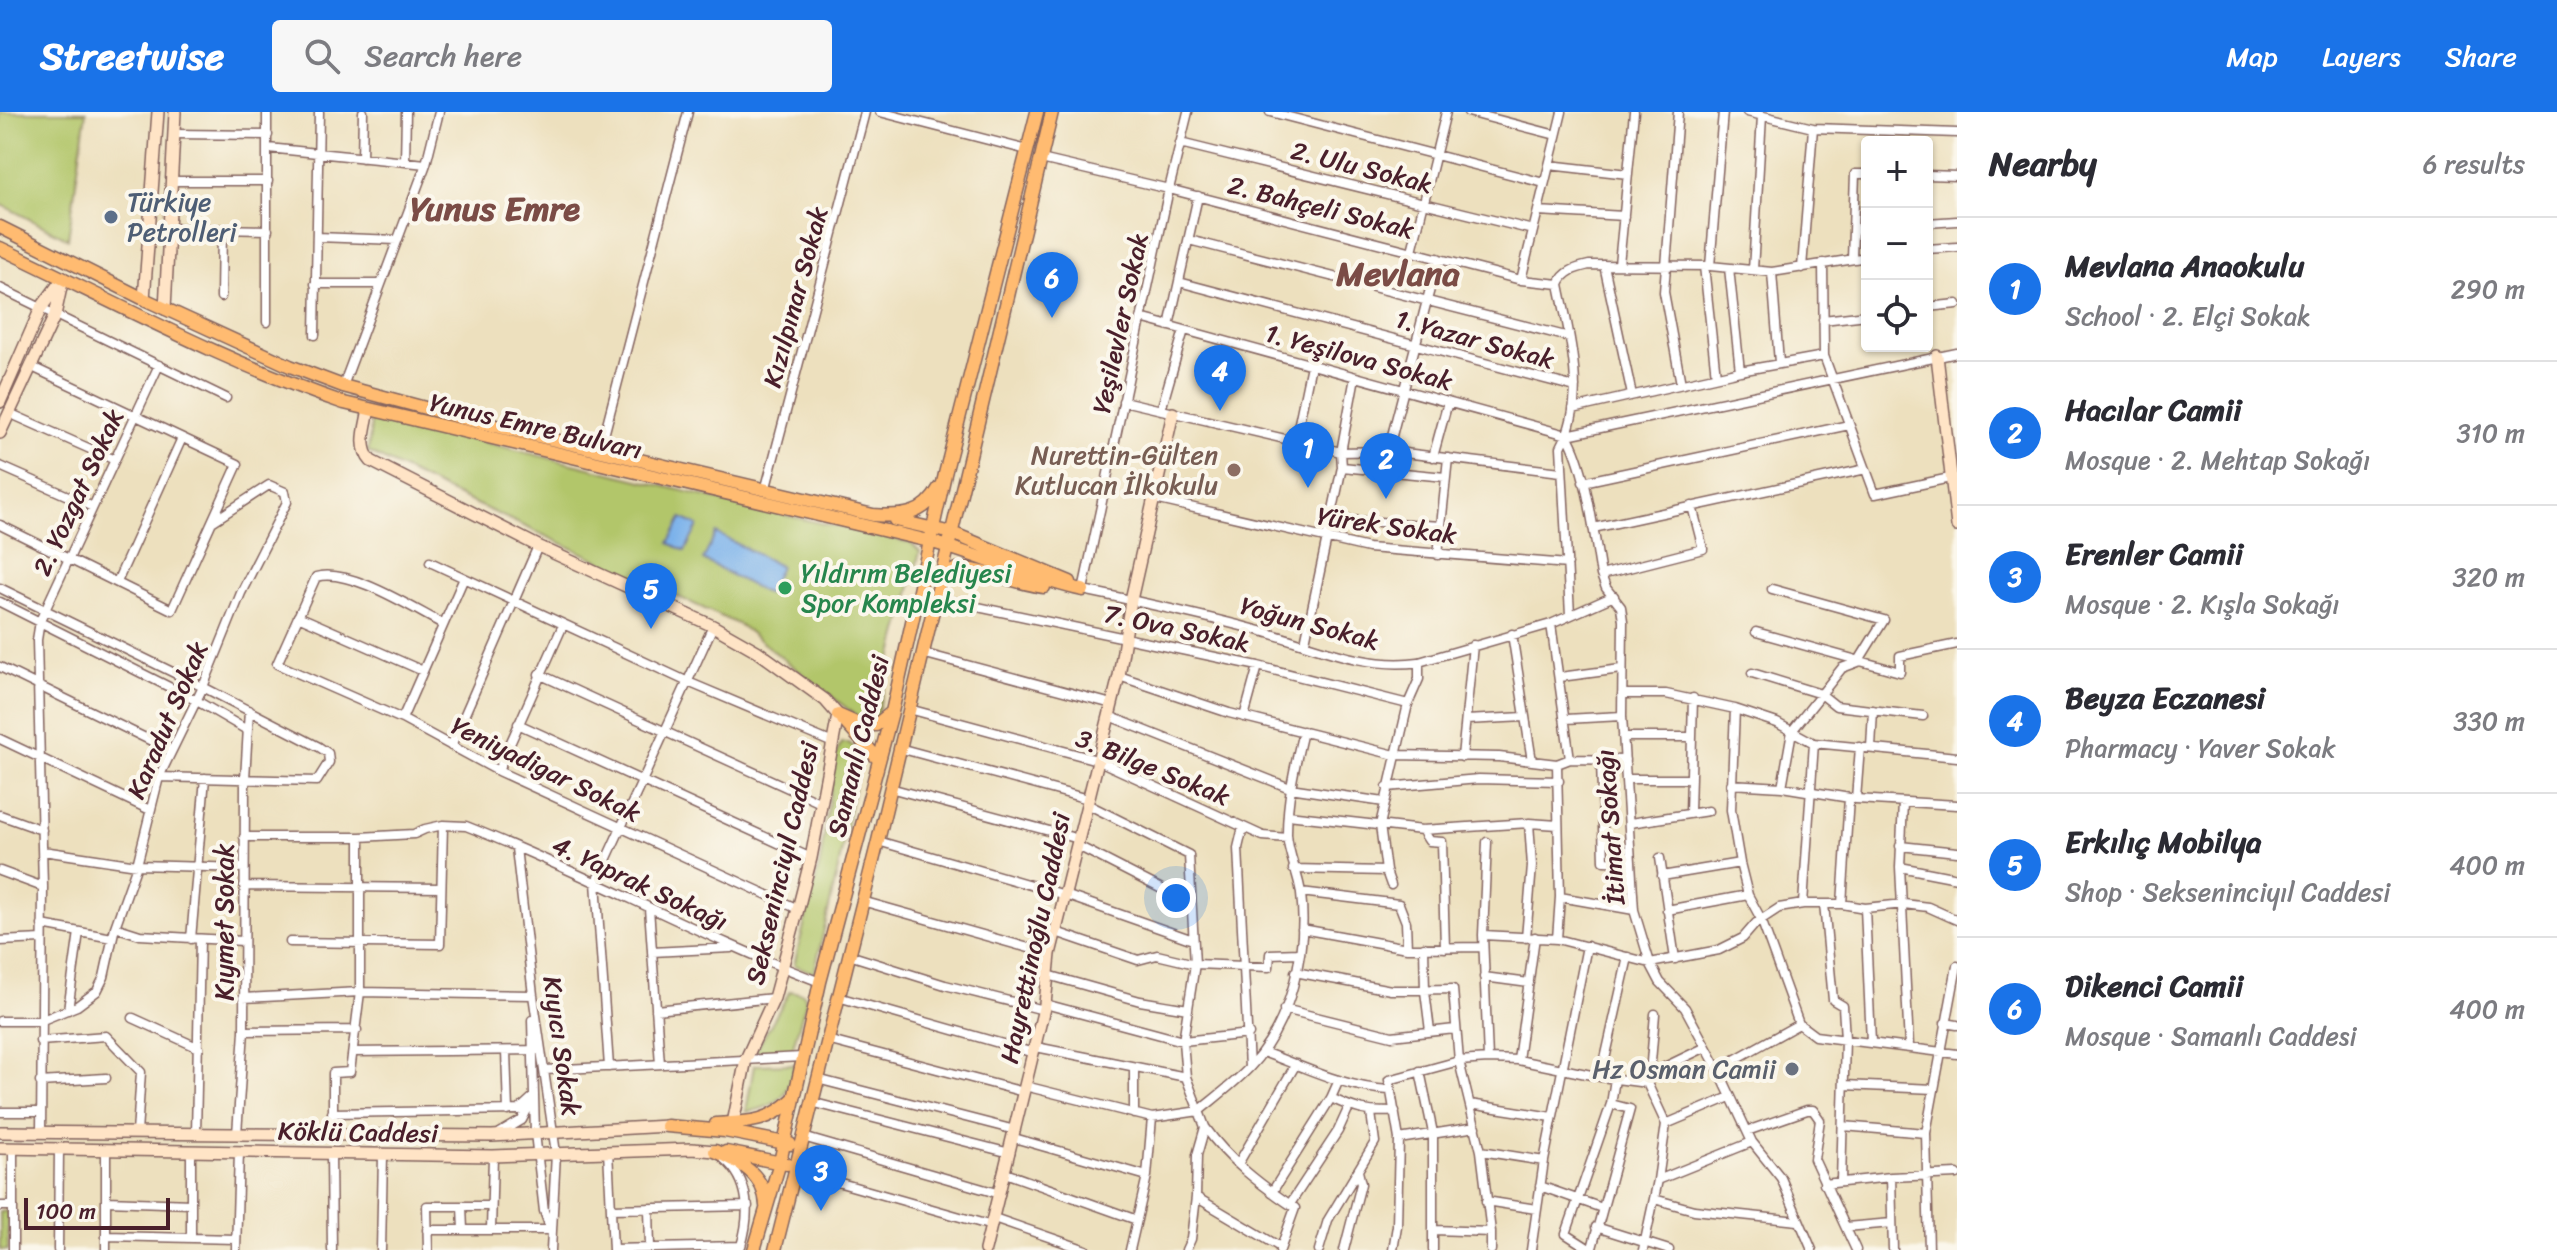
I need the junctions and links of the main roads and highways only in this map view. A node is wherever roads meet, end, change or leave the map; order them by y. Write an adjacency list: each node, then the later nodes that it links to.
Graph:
1 (158, 112): 9 (main road)
2 (175, 112): 10 (main road)
3 (1037, 112): 16 (main road, Samanlı Caddesi)
4 (1052, 112): 21 (main road, Samanlı Caddesi)
5 (0, 227): 7 (main road, Yunus Emre Bulvarı)
6 (0, 248): 8 (main road, Yunus Emre Bulvarı)
7 (70, 263): 8 (main road); 9 (main road, Yunus Emre Bulvarı)
8 (63, 278): 12 (main road); 13 (main road, Yunus Emre Bulvarı); 15 (main road)
9 (144, 299): 10 (main road, Yunus Emre Bulvarı)
10 (165, 309): 18 (main road, Yunus Emre Bulvarı)
11 (1937, 356): 17 (main road)
12 (0, 402)
13 (369, 409): 22 (main road, Yunus Emre Bulvarı); 27 (main road, Sekseninciyıl Caddesi)
14 (1173, 413): 42 (main road, Hayrettinoğlu Caddesi)
15 (0, 433)
16 (945, 474): 18 (main road, Yunus Emre Bulvarı); 20 (main road, Samanlı Caddesi)
17 (1953, 477): 19 (main road)
18 (873, 515): 20 (main road)
19 (1957, 526)
20 (933, 527): 21 (main road); 22 (main road, Samanlı Caddesi)
21 (952, 533): 23 (main road, Samanlı Caddesi); 25 (main road)
22 (929, 541): 23 (main road, Yunus Emre Bulvarı); 26 (main road, Samanlı Caddesi)
23 (949, 547): 24 (main road, Samanlı Caddesi); 25 (main road, Yunus Emre Bulvarı)
24 (940, 579): 25 (main road); 34 (main road, Samanlı Caddesi)
25 (1076, 588)
26 (892, 712): 27 (main road); 28 (main road, Samanlı Caddesi)
27 (838, 715): 28 (main road); 30 (main road, Sekseninciyıl Caddesi)
28 (878, 759): 29 (main road, Samanlı Caddesi)
29 (793, 1099): 30 (main road); 33 (main road, Samanlı Caddesi)
30 (733, 1123): 31 (main road)
31 (667, 1126): 32 (main road, Köklü Caddesi); 33 (main road)
32 (0, 1132)
33 (784, 1142): 34 (main road); 37 (main road, Samanlı Caddesi)
34 (802, 1142): 38 (main road, Samanlı Caddesi)
35 (0, 1148): 36 (main road, Köklü Caddesi)
36 (715, 1151): 37 (main road); 39 (main road)
37 (780, 1162): 38 (main road); 39 (main road, Samanlı Caddesi)
38 (796, 1168): 41 (main road, Samanlı Caddesi)
39 (766, 1210): 40 (main road, Samanlı Caddesi)
40 (748, 1248)
41 (775, 1250)
42 (985, 1250)

